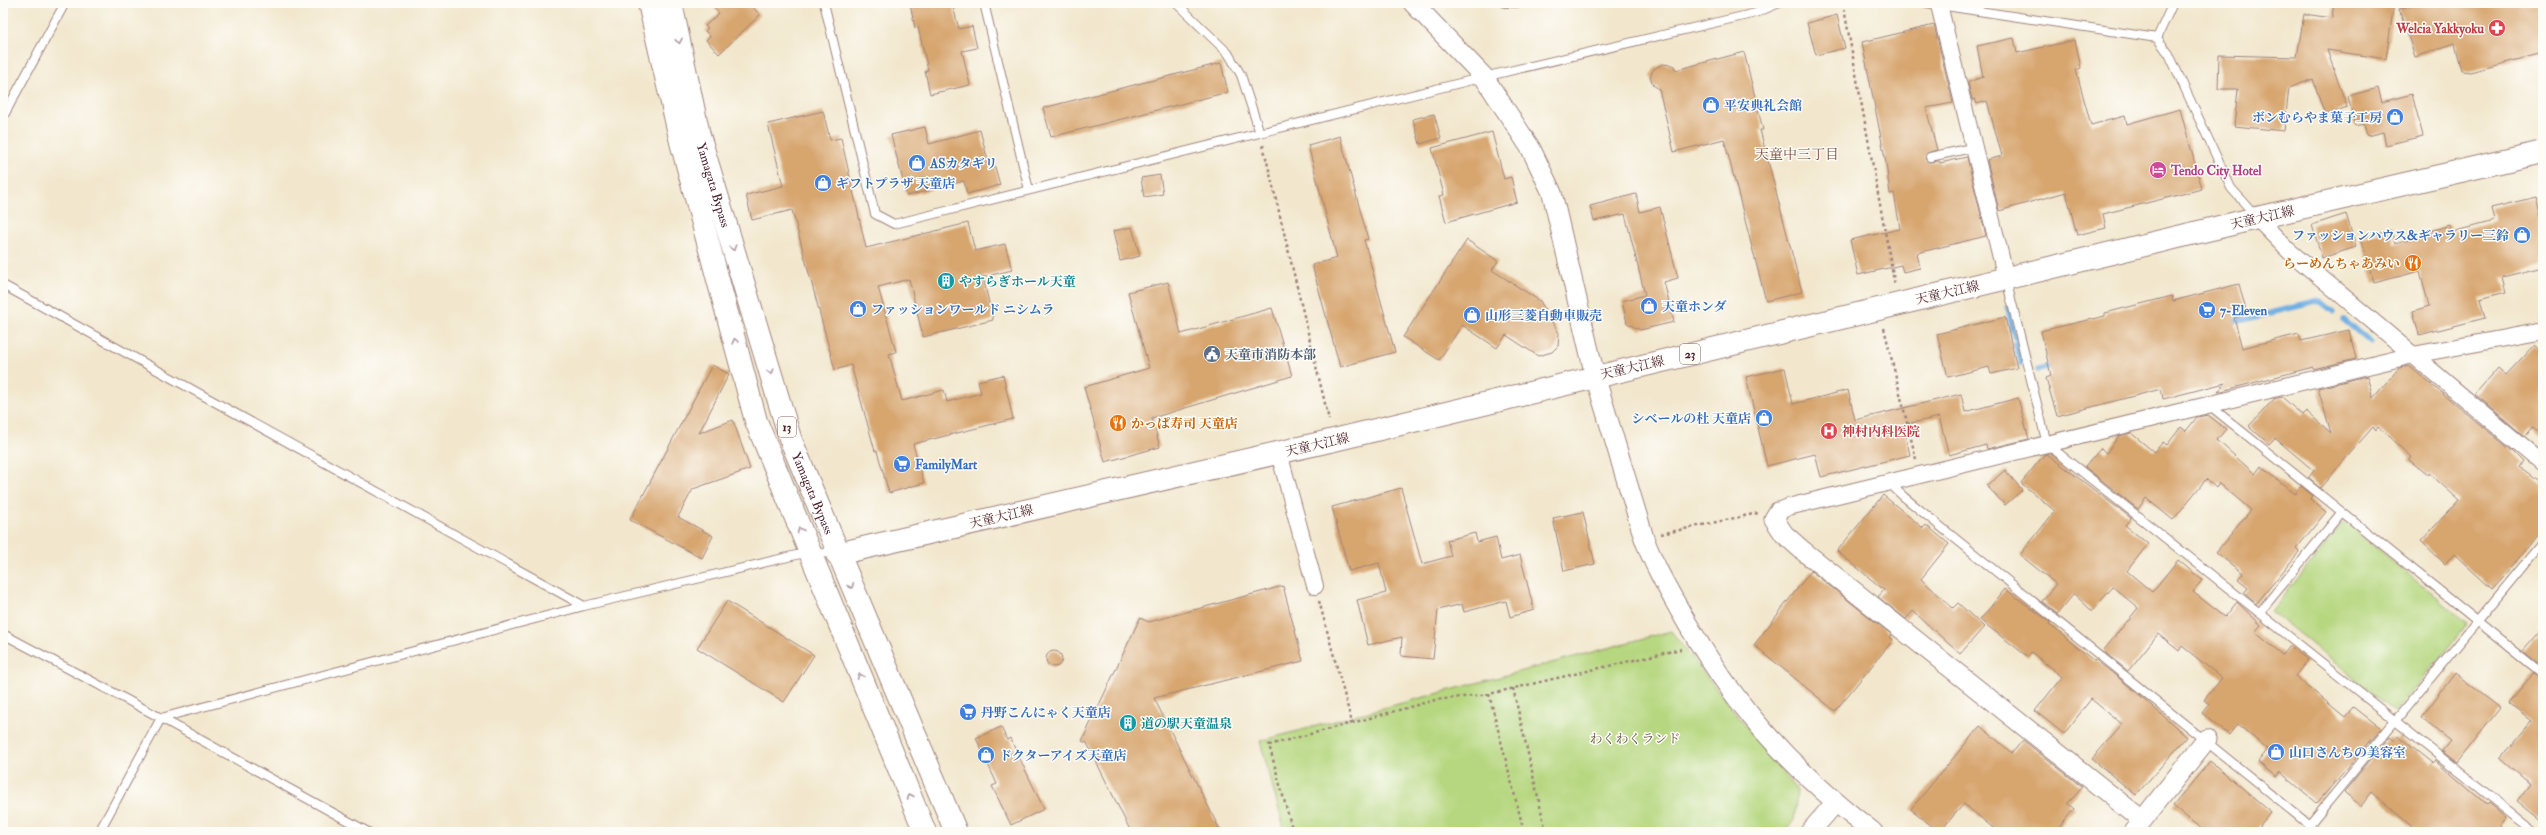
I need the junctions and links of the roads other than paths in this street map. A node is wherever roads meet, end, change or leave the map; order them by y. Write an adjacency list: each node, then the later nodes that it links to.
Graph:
1 (65, 3): 15 (lane)
2 (649, 3): 35 (main road, Yamagata Bypass / 13, one-way to 2)
3 (671, 3): 36 (main road, Yamagata Bypass / 13, one-way to 36)
4 (824, 3): 20 (lane)
5 (984, 3): 20 (lane)
6 (1176, 3): 16 (lane)
7 (1413, 3): 14 (street)
8 (1504, 3): 9 (lane)
9 (1517, 3)
10 (1779, 3): 14 (lane)
11 (2173, 3): 13 (lane)
12 (1933, 4): 13 (lane); 17 (street)
13 (2157, 38): 21 (lane)
14 (1484, 78): 16 (lane); 26 (street)
15 (3, 117)
16 (1260, 134): 20 (lane)
17 (1976, 147): 19 (lane); 22 (street)
18 (2543, 152): 21 (main road, 天童大江線 / 23)
19 (1930, 157)
20 (1028, 190)
21 (2257, 218): 22 (main road, 天童大江線 / 23); 25 (street)
22 (2006, 278): 26 (main road, 天童大江線 / 23); 28 (lane)
23 (3, 285): 38 (lane)
24 (2543, 331): 25 (street)
25 (2413, 355): 27 (street); 30 (street)
26 (1595, 376): 29 (main road, 天童大江線 / 23); 46 (street)
27 (2209, 404): 28 (street); 33 (lane)
28 (2047, 444): 31 (street); 39 (lane)
29 (1279, 453): 36 (main road, 天童大江線 / 23); 37 (street)
30 (2543, 464)
31 (1889, 482): 32 (street); 45 (lane)
32 (1778, 512): 48 (street)
33 (2341, 513): 39 (lane); 40 (lane)
34 (2543, 542): 40 (lane)
35 (809, 552): 36 (lane); 38 (lane); 51 (main road, Yamagata Bypass / 13, one-way to 35)
36 (837, 554): 52 (main road, Yamagata Bypass / 13, one-way to 52)
37 (1315, 586)
38 (584, 606): 43 (lane)
39 (2260, 612): 44 (lane)
40 (2478, 621): 42 (lane); 44 (lane)
41 (3, 634): 43 (lane)
42 (2543, 674)
43 (161, 718): 49 (lane); 50 (lane)
44 (2397, 721): 47 (lane); 56 (lane)
45 (2206, 739): 47 (lane); 48 (street)
46 (1835, 803): 53 (street); 54 (street)
47 (2309, 825): 55 (lane)
48 (2138, 826)
49 (99, 832)
50 (368, 832)
51 (925, 832)
52 (956, 832)
53 (1810, 832)
54 (1873, 832)
55 (2318, 832)
56 (2535, 832)

